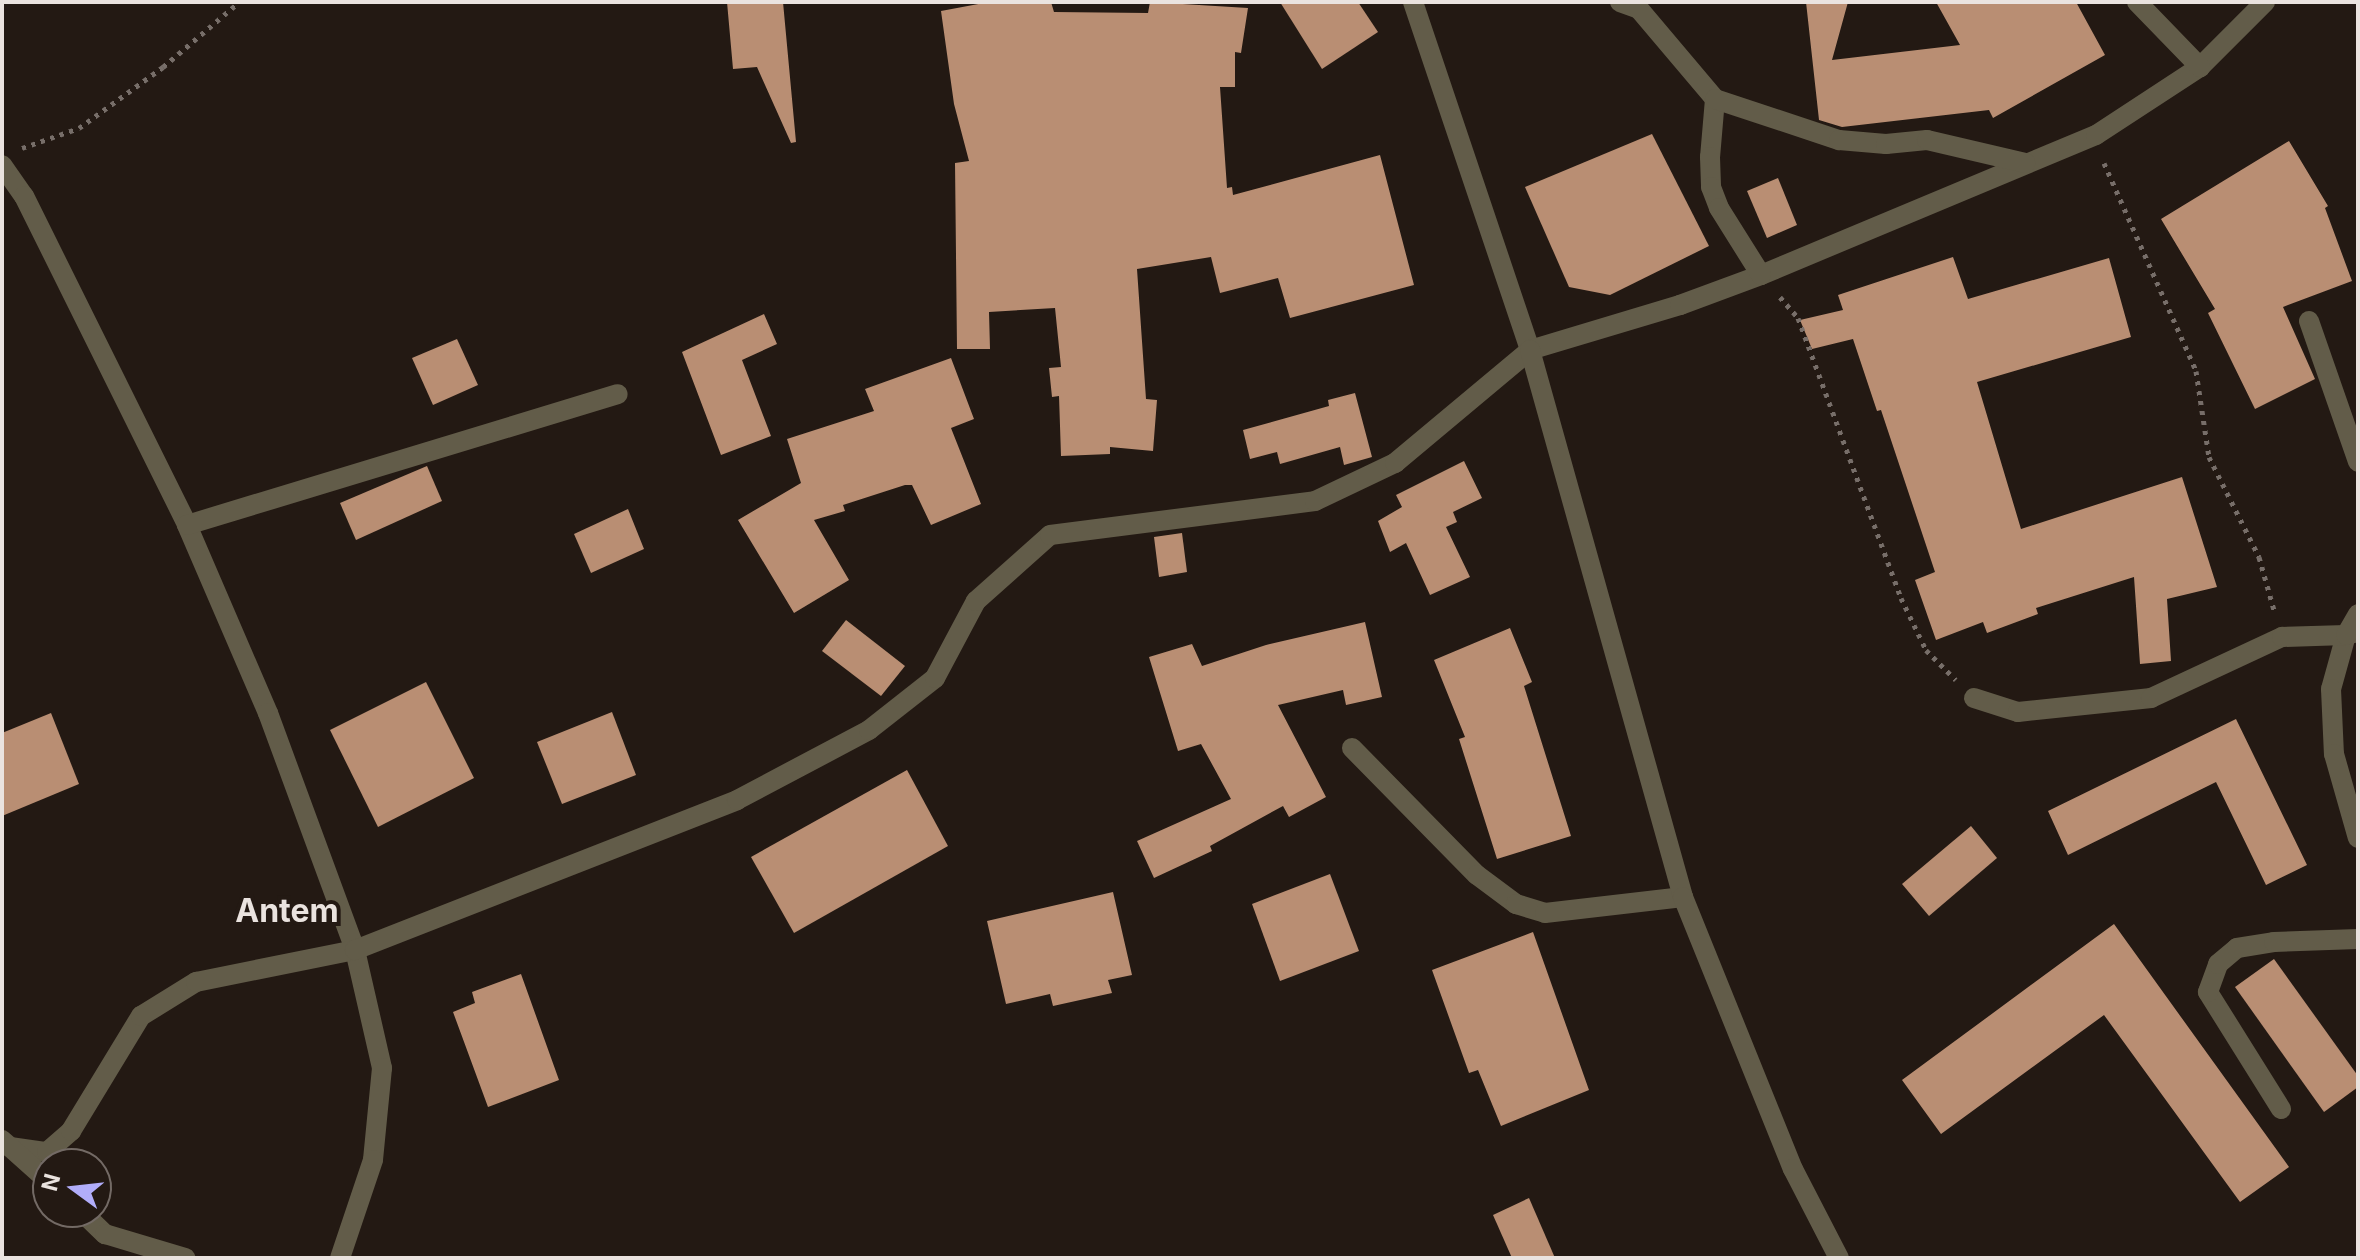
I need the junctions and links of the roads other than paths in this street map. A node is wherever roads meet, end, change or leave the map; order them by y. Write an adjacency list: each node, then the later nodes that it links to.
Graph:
1 (1413, 2): 11 (street)
2 (2137, 2): 5 (street)
3 (2265, 2): 5 (street)
4 (1634, 4): 6 (street)
5 (2200, 67): 8 (street)
6 (1715, 99): 8 (street); 9 (street)
7 (8, 158): 14 (street)
8 (2025, 163): 9 (street)
9 (1761, 275): 11 (street)
10 (2309, 321): 13 (street)
11 (1530, 350): 20 (street); 22 (street)
12 (618, 394): 14 (street)
13 (2358, 462)
14 (187, 525): 22 (street)
15 (2358, 614): 16 (street)
16 (2352, 634): 17 (street); 19 (street)
17 (1974, 698)
18 (1352, 748): 20 (street)
19 (2358, 838)
20 (1683, 897): 29 (street)
21 (2358, 939): 23 (street)
22 (355, 950): 24 (street); 28 (street)
23 (2281, 1109)
24 (6, 1144): 25 (street)
25 (32, 1167)
26 (99, 1228): 27 (street)
27 (185, 1258)
28 (340, 1258)
29 (1839, 1258)

